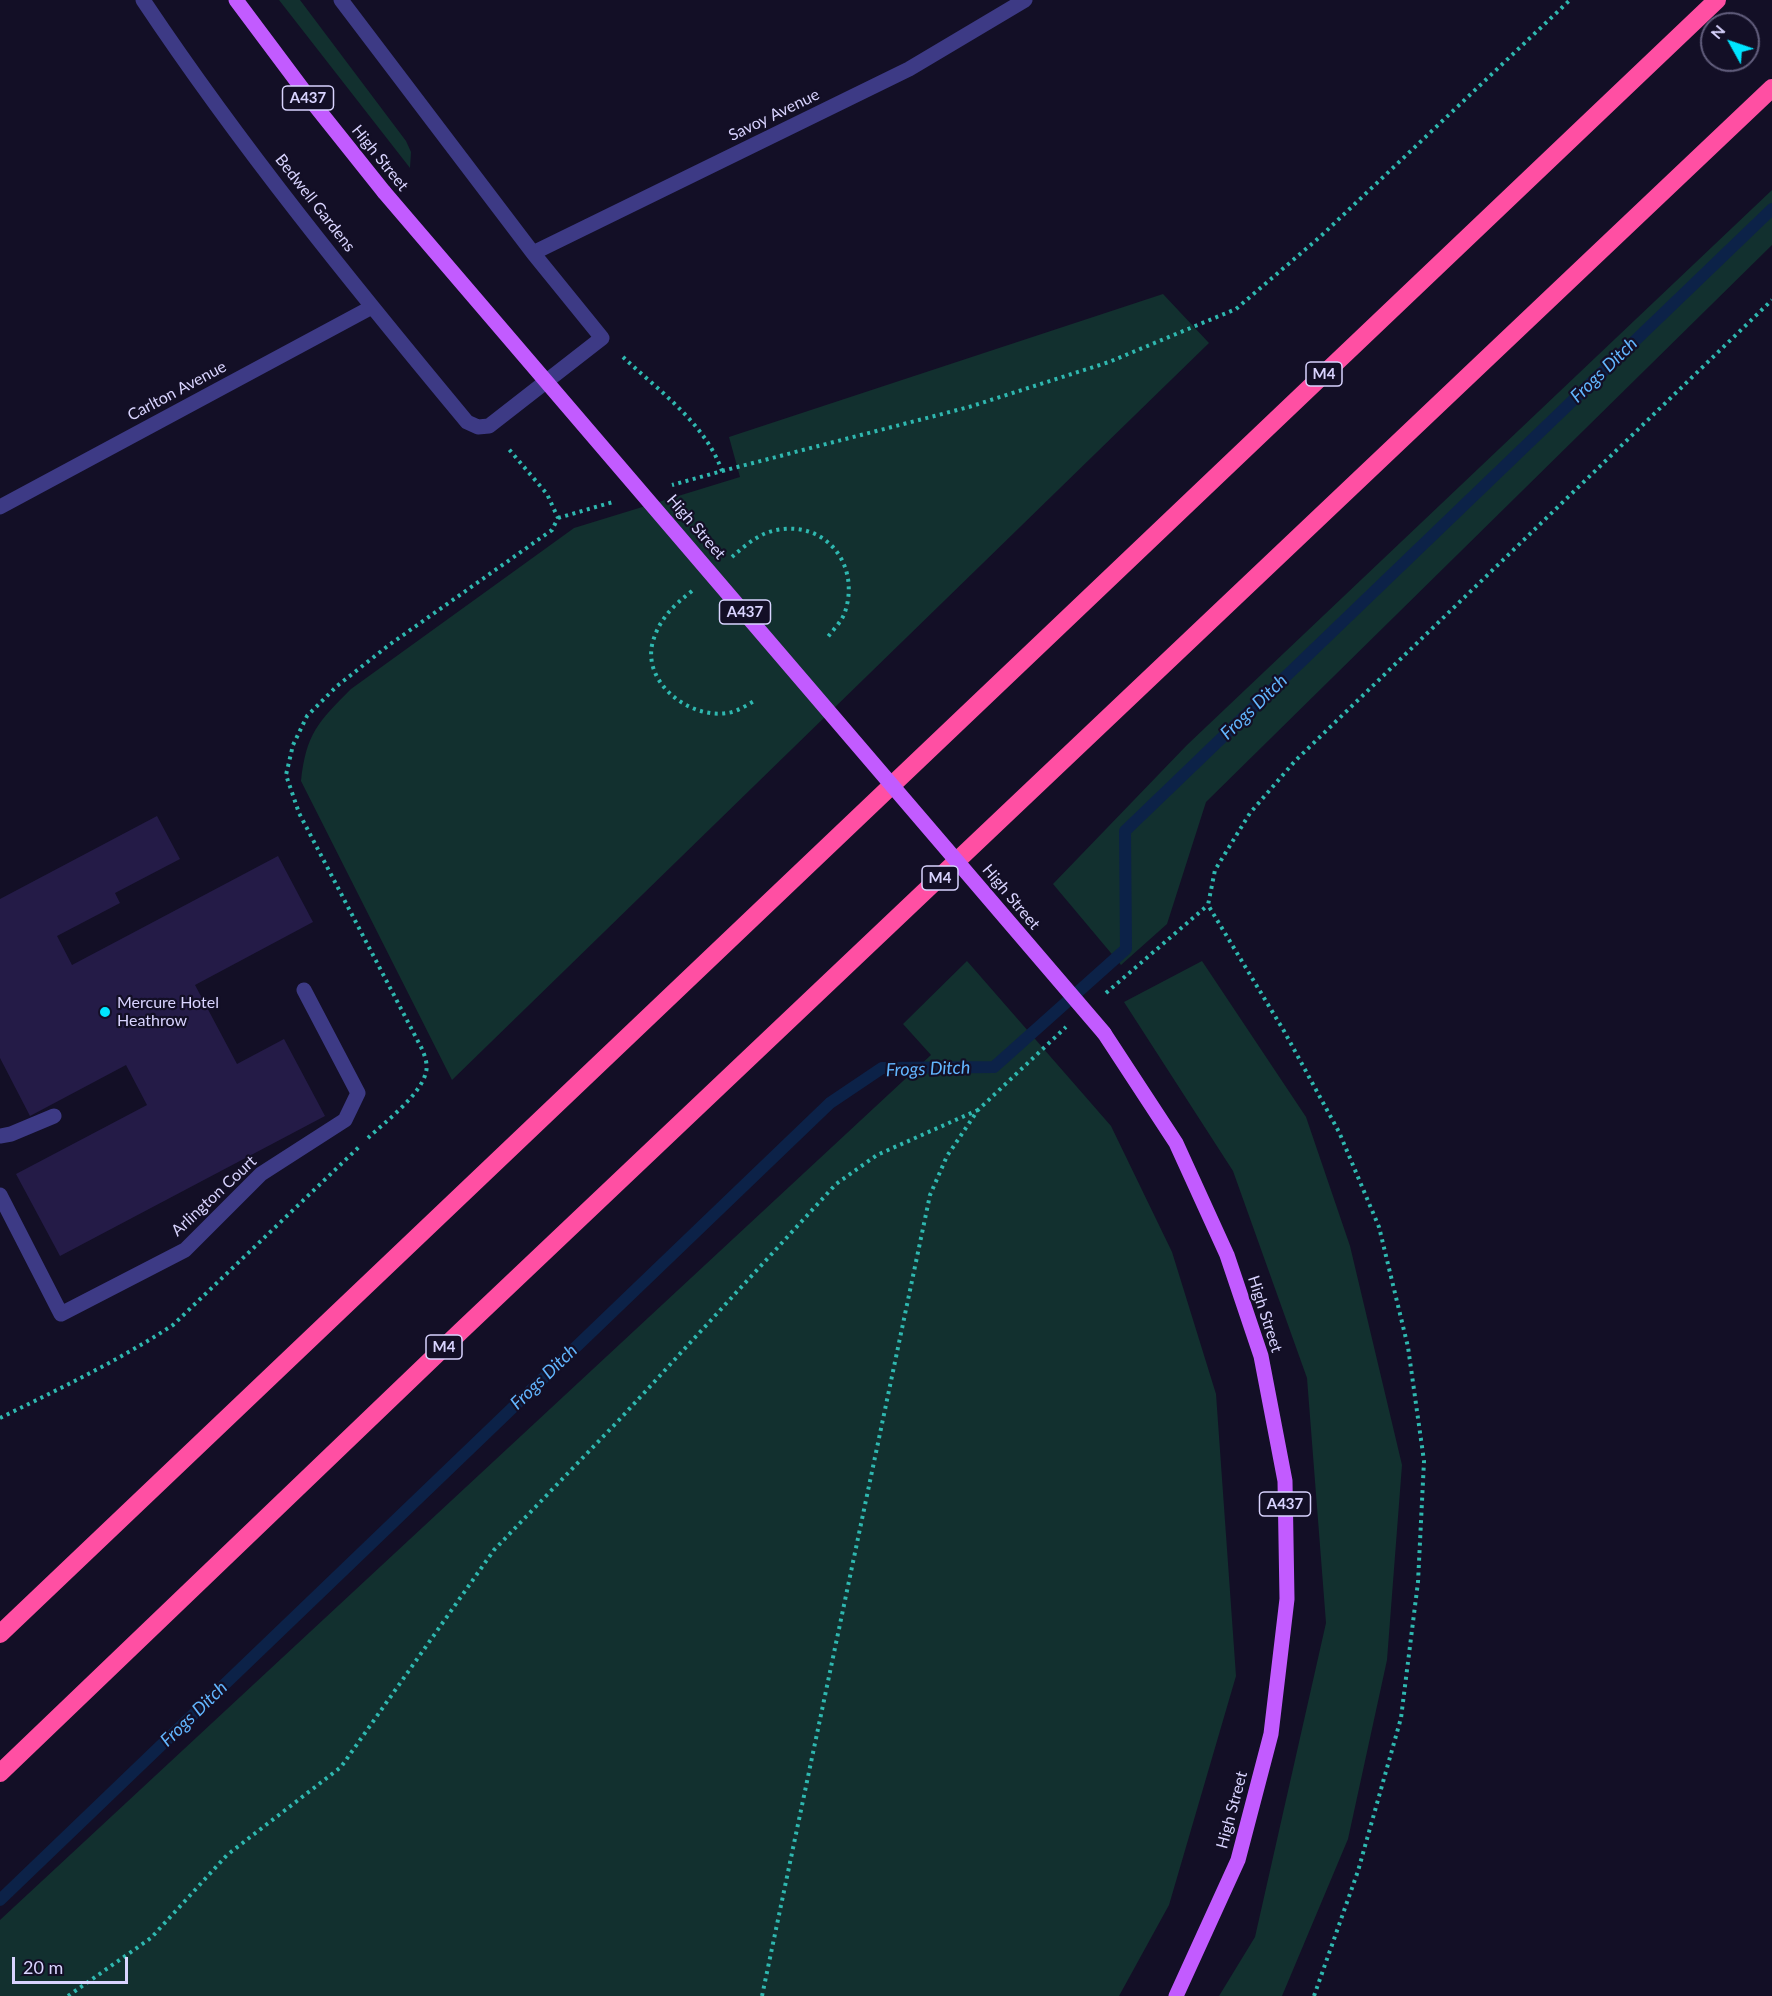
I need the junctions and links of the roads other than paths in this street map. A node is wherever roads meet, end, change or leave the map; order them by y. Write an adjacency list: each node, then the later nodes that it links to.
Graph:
1 (143, 0): 8 (street, Bedwell Gardens)
2 (236, 0): 16 (main road, High Street / A437, bridge)
3 (341, 0): 7 (street)
4 (1025, 0): 7 (street, Savoy Avenue)
5 (1717, 0): 14 (highway, M4)
6 (1772, 88): 15 (highway, M4)
7 (533, 254): 8 (street, Bedwell Gardens)
8 (372, 307): 9 (street, Carlton Avenue)
9 (0, 507)
10 (304, 990): 13 (street, Arlington Court)
11 (54, 1116): 12 (street)
12 (0, 1136)
13 (0, 1195)
14 (0, 1634)
15 (0, 1773)
16 (1176, 1996)

